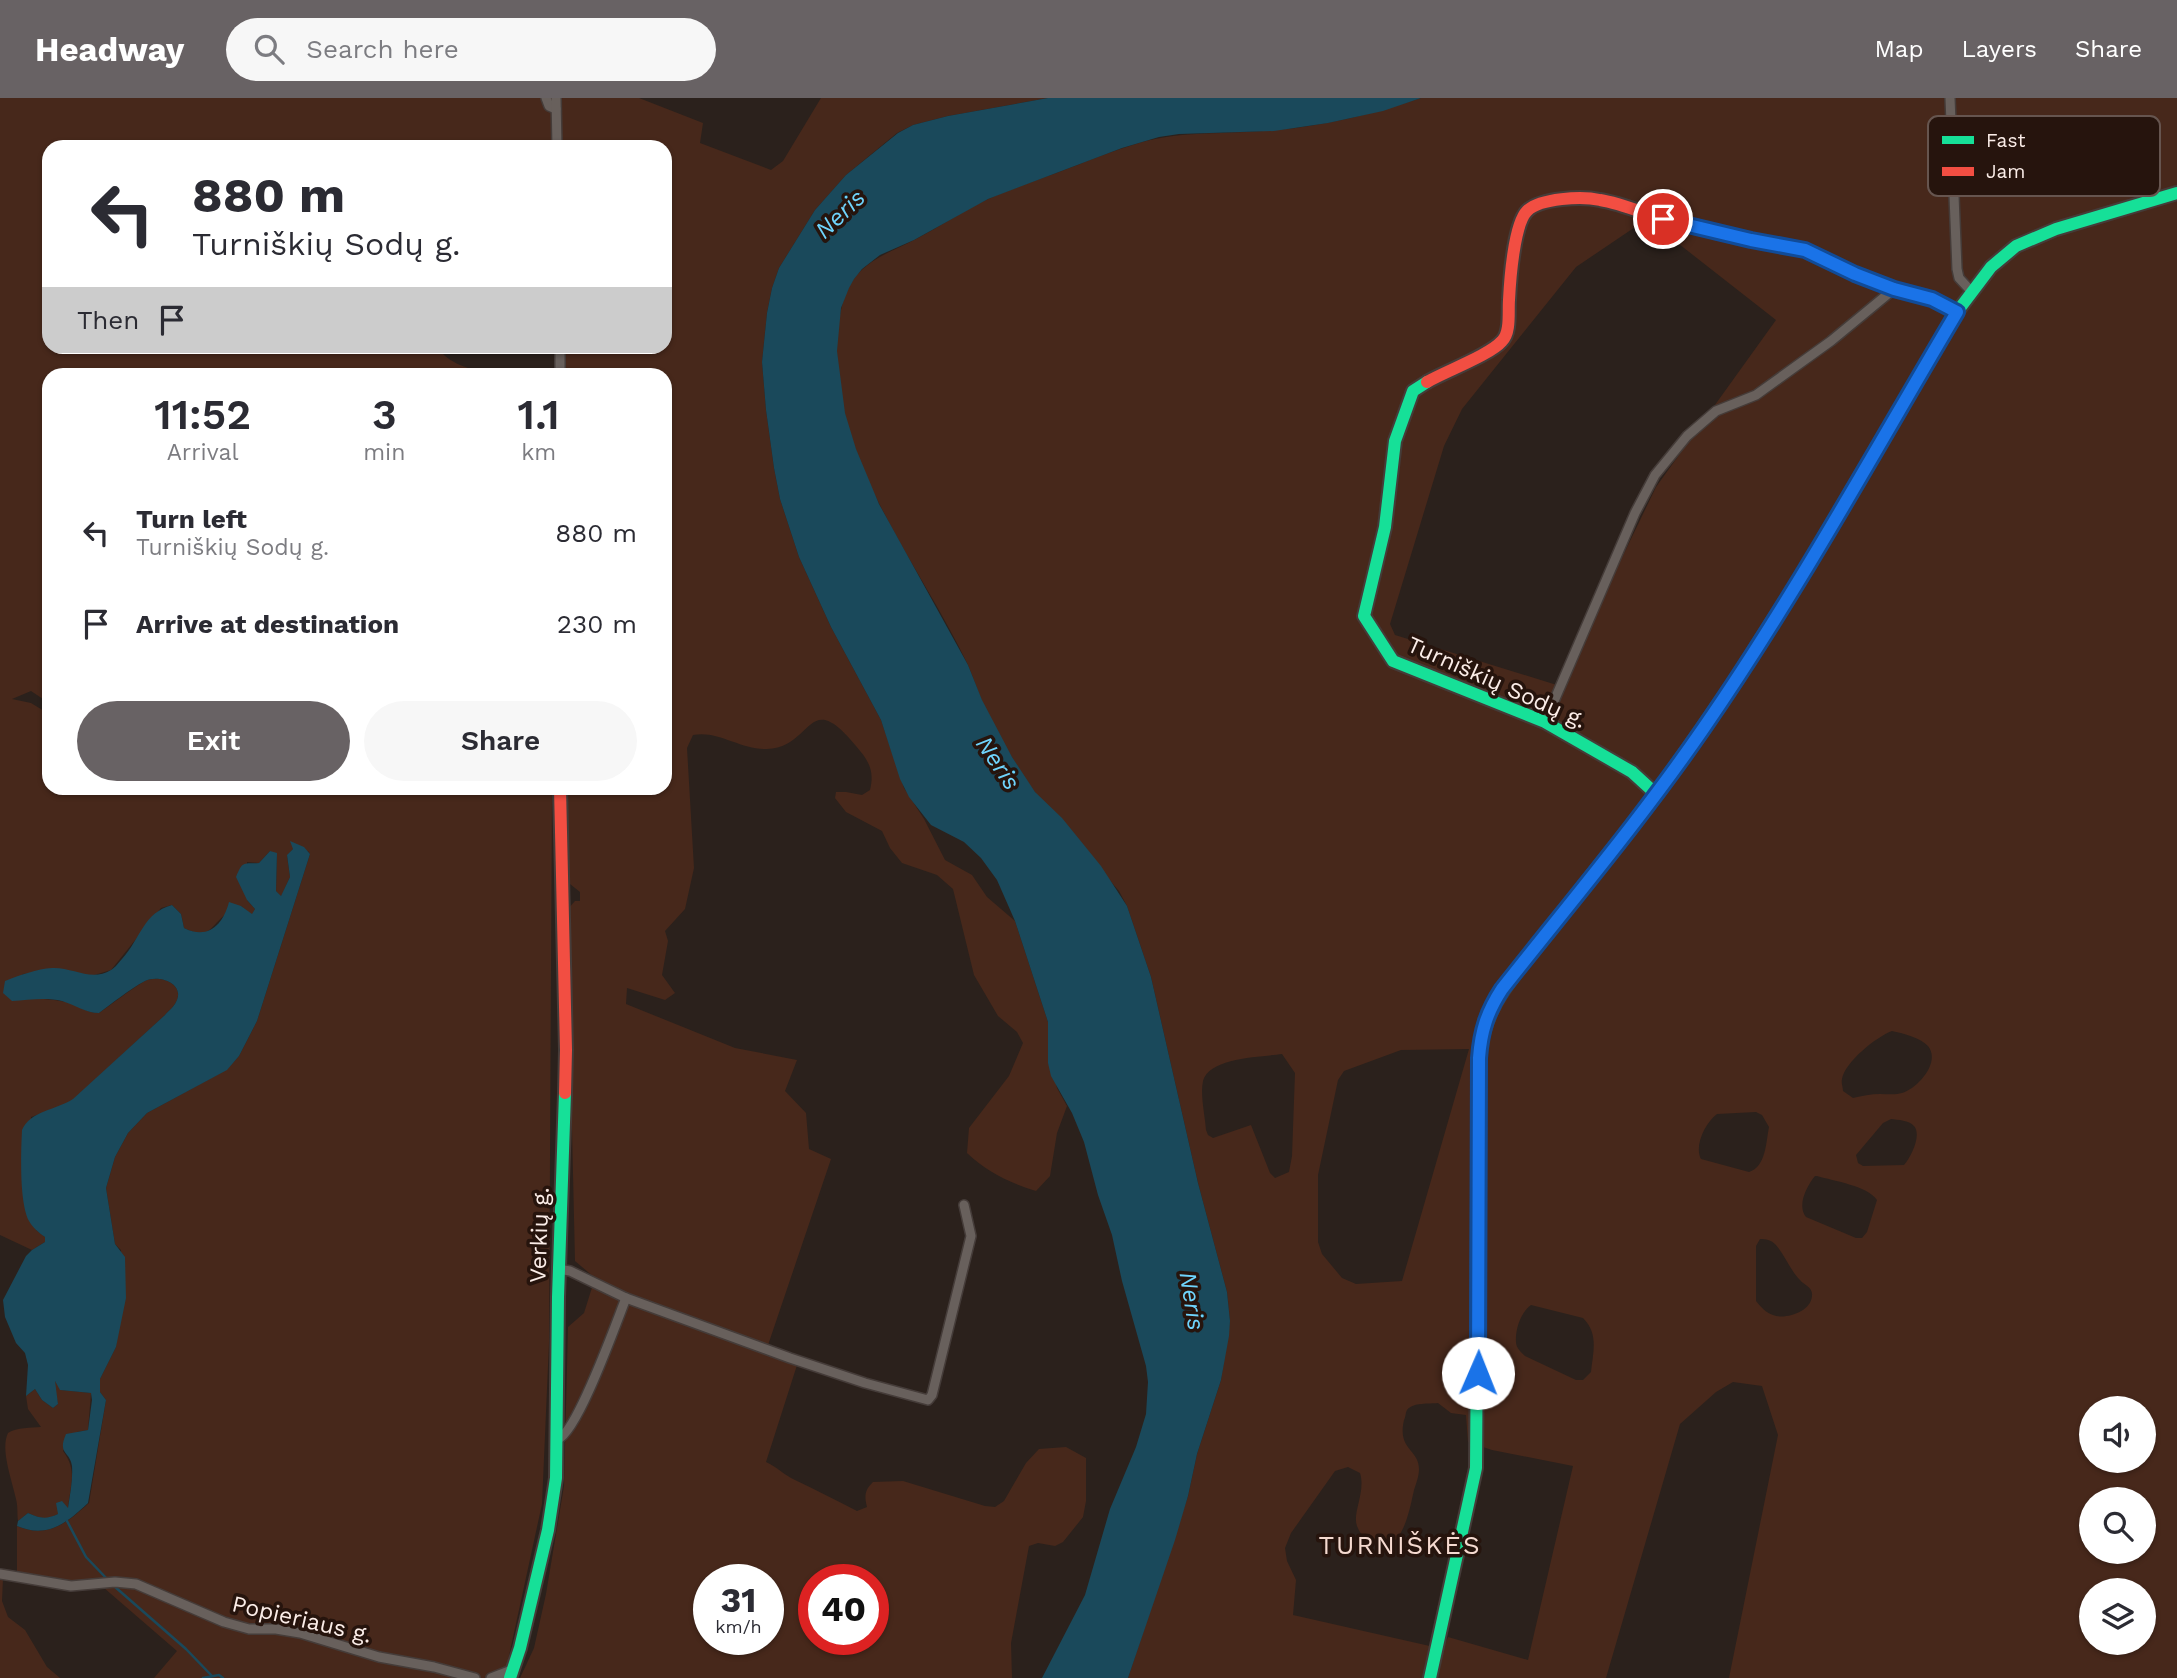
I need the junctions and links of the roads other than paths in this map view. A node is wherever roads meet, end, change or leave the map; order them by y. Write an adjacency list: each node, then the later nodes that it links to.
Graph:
1 (546, 98): 4 (street)
2 (556, 98): 4 (street)
3 (1950, 98): 5 (street)
4 (556, 109): 6 (street)
5 (1951, 116)
6 (557, 140)
7 (2177, 193): 10 (street)
8 (1954, 196): 10 (street)
9 (1894, 289): 11 (street, Turniškių Sodų g.); 12 (street); 12 (street, Turniškių Sodų g.)
10 (1971, 291): 11 (street)
11 (1957, 312): 13 (street)
12 (1545, 722): 13 (street, Turniškių Sodų g.)
13 (1656, 794): 23 (street)
14 (560, 795): 16 (street, Verkių g.)
15 (964, 1205): 17 (street)
16 (558, 1269): 17 (street); 18 (street, Verkių g.)
17 (626, 1298): 18 (street)
18 (558, 1439): 20 (street, Verkių g.)
19 (0, 1574): 21 (street, Popieriaus g.)
20 (512, 1673): 22 (street)
21 (475, 1678)
22 (491, 1678)
23 (1430, 1678)

